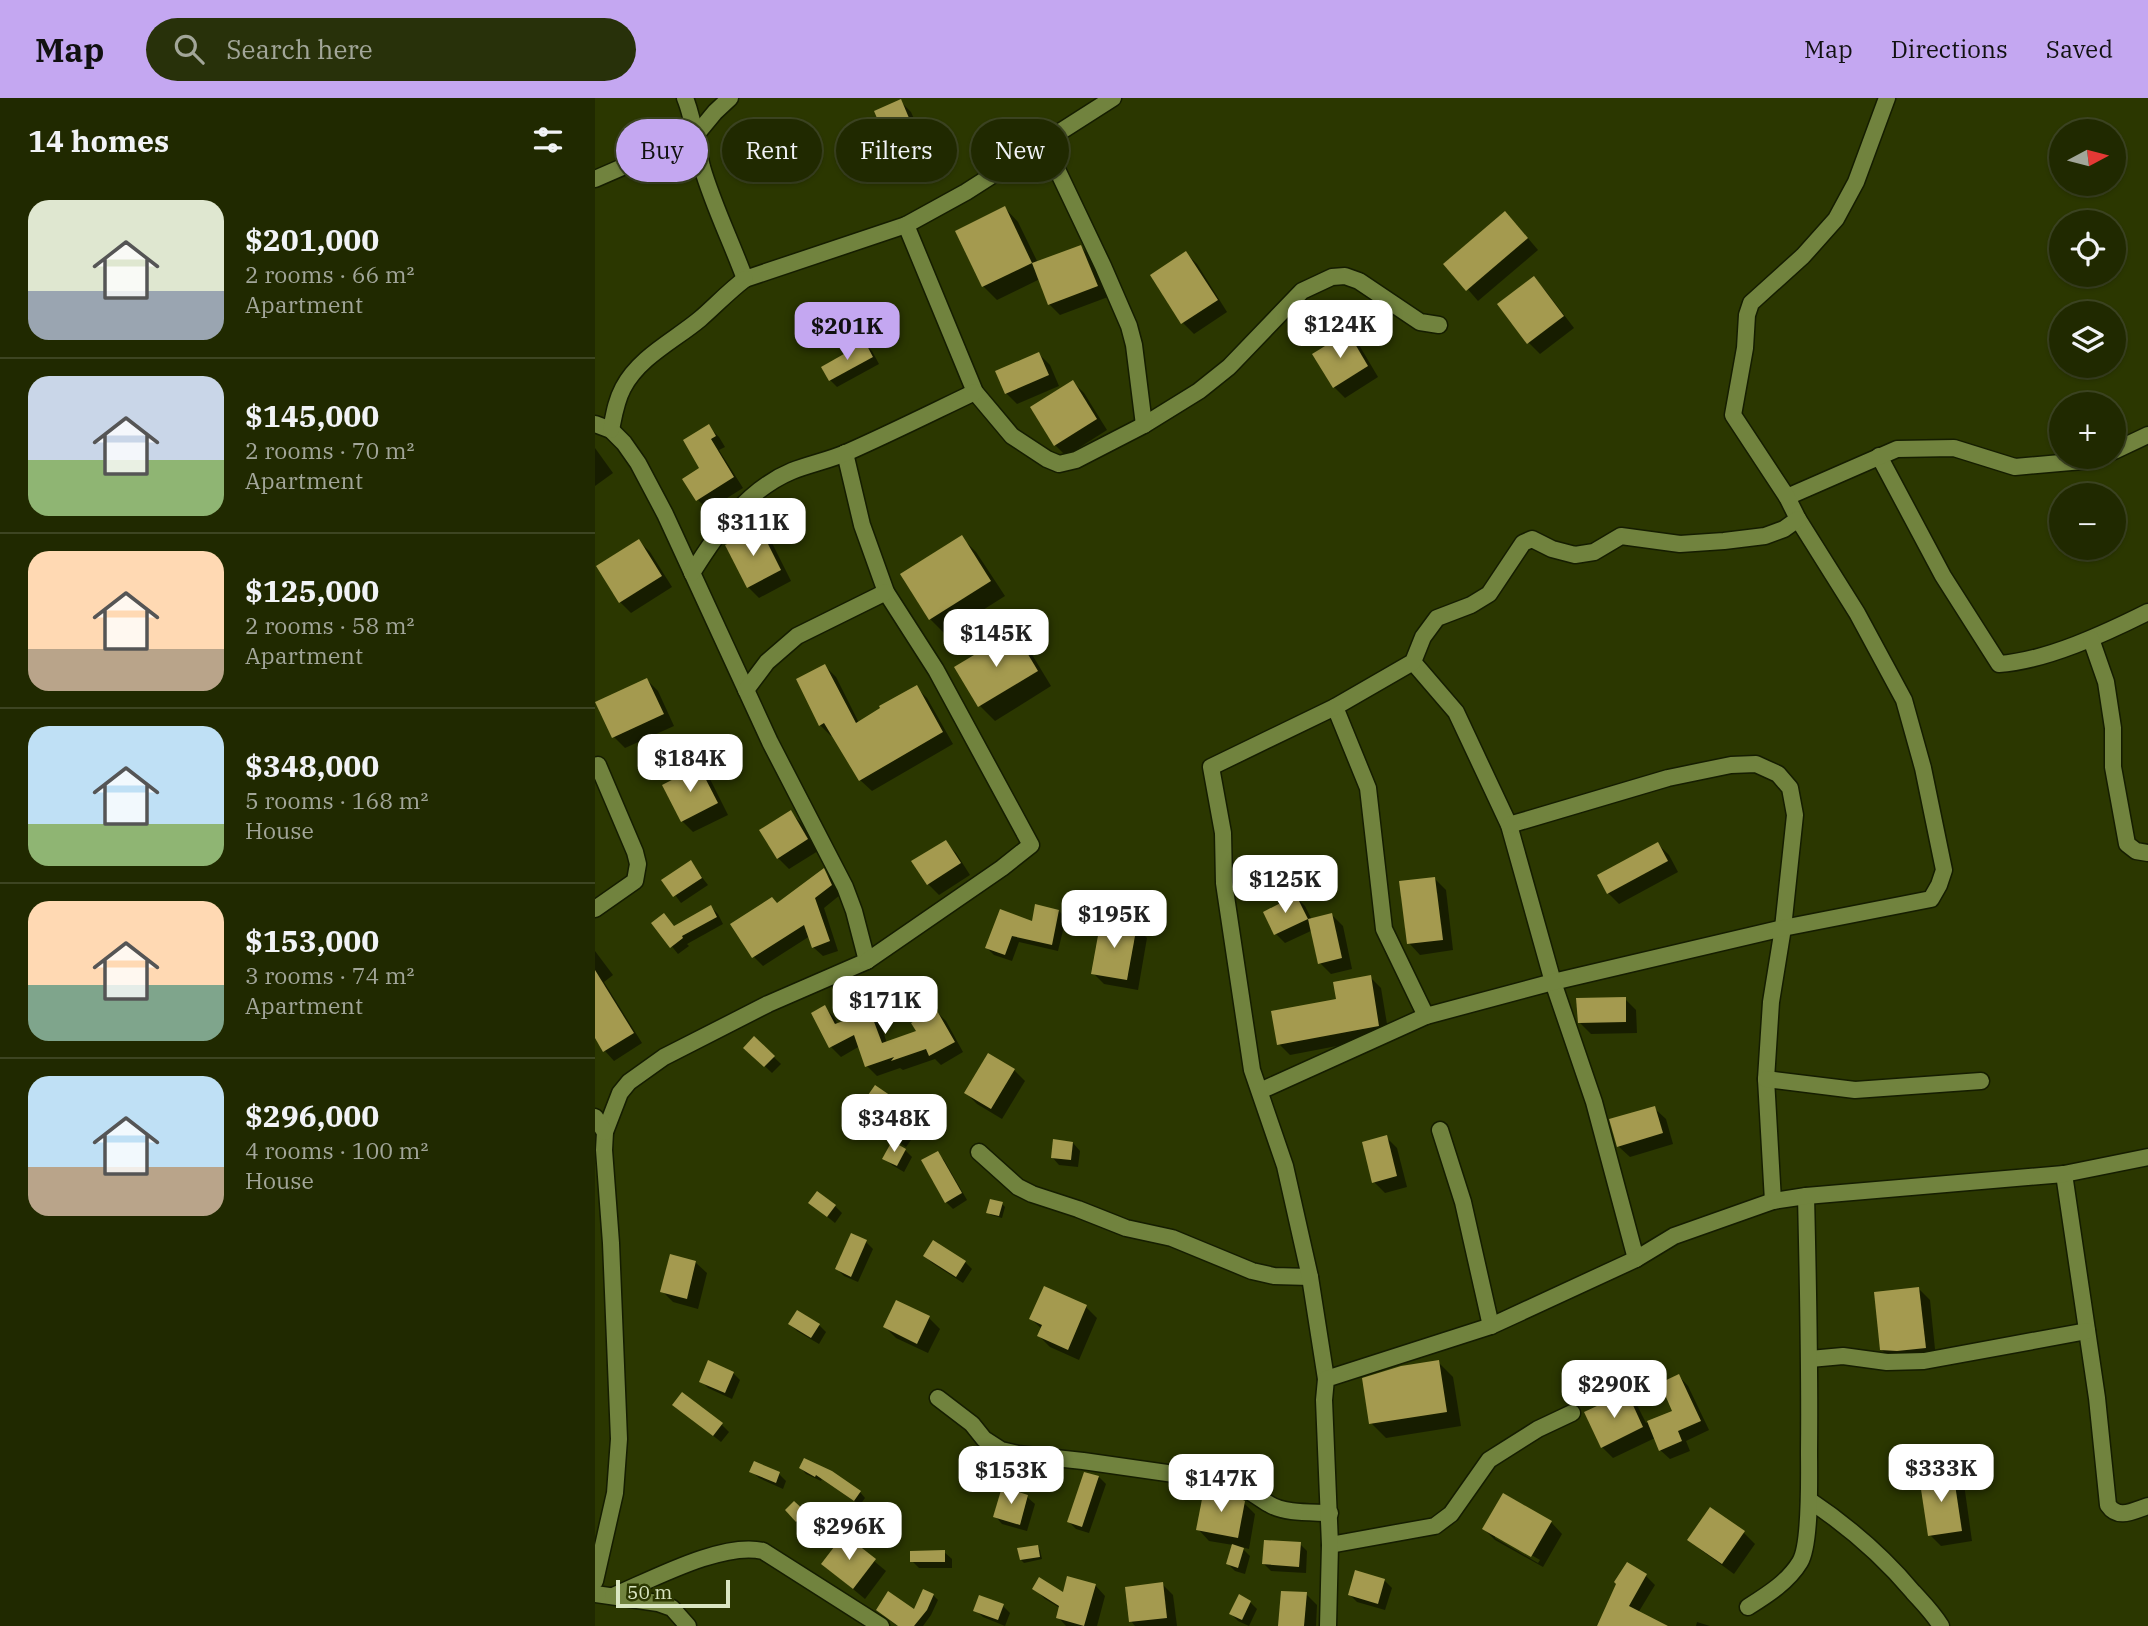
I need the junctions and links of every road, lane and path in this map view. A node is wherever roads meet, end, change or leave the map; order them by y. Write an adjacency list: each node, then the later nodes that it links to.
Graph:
1 (685, 98): 5 (street)
2 (730, 98): 6 (street)
3 (1113, 98): 7 (street)
4 (1887, 98): 25 (street)
5 (691, 119)
6 (708, 120)
7 (1069, 126)
8 (616, 170): 9 (street)
9 (595, 179)
10 (707, 182): 14 (street)
11 (982, 182): 13 (street)
12 (1063, 182): 18 (street)
13 (906, 225): 14 (street); 16 (street)
14 (744, 279): 19 (street)
15 (1439, 326): 18 (street)
16 (975, 392): 18 (street); 22 (street)
17 (595, 424): 19 (street)
18 (1144, 425)
19 (611, 430): 27 (street)
20 (2148, 435): 21 (street)
21 (2126, 445)
22 (845, 453): 27 (street); 28 (street)
23 (1879, 456): 24 (street); 25 (street); 30 (street)
24 (2049, 464)
25 (1787, 497): 26 (street)
26 (1798, 519): 31 (street); 38 (street)
27 (692, 573): 32 (street)
28 (886, 592): 32 (street); 39 (street)
29 (2148, 612): 30 (street)
30 (2091, 639): 36 (street)
31 (1413, 662): 33 (street); 35 (street)
32 (746, 690): 39 (street)
33 (1335, 707): 41 (street); 44 (street)
34 (598, 765): 37 (street)
35 (1509, 825): 38 (street); 40 (street)
36 (2148, 853)
37 (595, 909)
38 (1783, 929): 40 (street); 42 (street)
39 (867, 961): 47 (street)
40 (1553, 982): 41 (street); 53 (street)
41 (1426, 1016): 44 (street)
42 (1766, 1079): 43 (street); 52 (street)
43 (1981, 1081)
44 (1260, 1091): 54 (street)
45 (595, 1117): 47 (street)
46 (1440, 1130): 55 (street)
47 (605, 1132): 65 (street)
48 (979, 1152): 54 (street)
49 (2148, 1157): 50 (street)
50 (2064, 1174): 51 (street); 56 (street)
51 (1806, 1196): 52 (street); 57 (street)
52 (1773, 1201): 53 (street)
53 (1636, 1259): 55 (street)
54 (1310, 1277): 58 (street)
55 (1491, 1326): 58 (street)
56 (2087, 1331): 57 (street); 62 (street)
57 (1810, 1359): 61 (street)
58 (1326, 1379): 63 (street)
59 (938, 1398): 63 (street)
60 (1572, 1413): 64 (street)
61 (1809, 1500): 68 (street); 72 (street)
62 (2148, 1506)
63 (1329, 1513): 64 (street)
64 (1331, 1545): 71 (street)
65 (595, 1581)
66 (595, 1594): 67 (street)
67 (613, 1596): 69 (street); 70 (street)
68 (1748, 1607)
69 (688, 1626)
70 (881, 1626)
71 (1328, 1626)
72 (1941, 1626)

